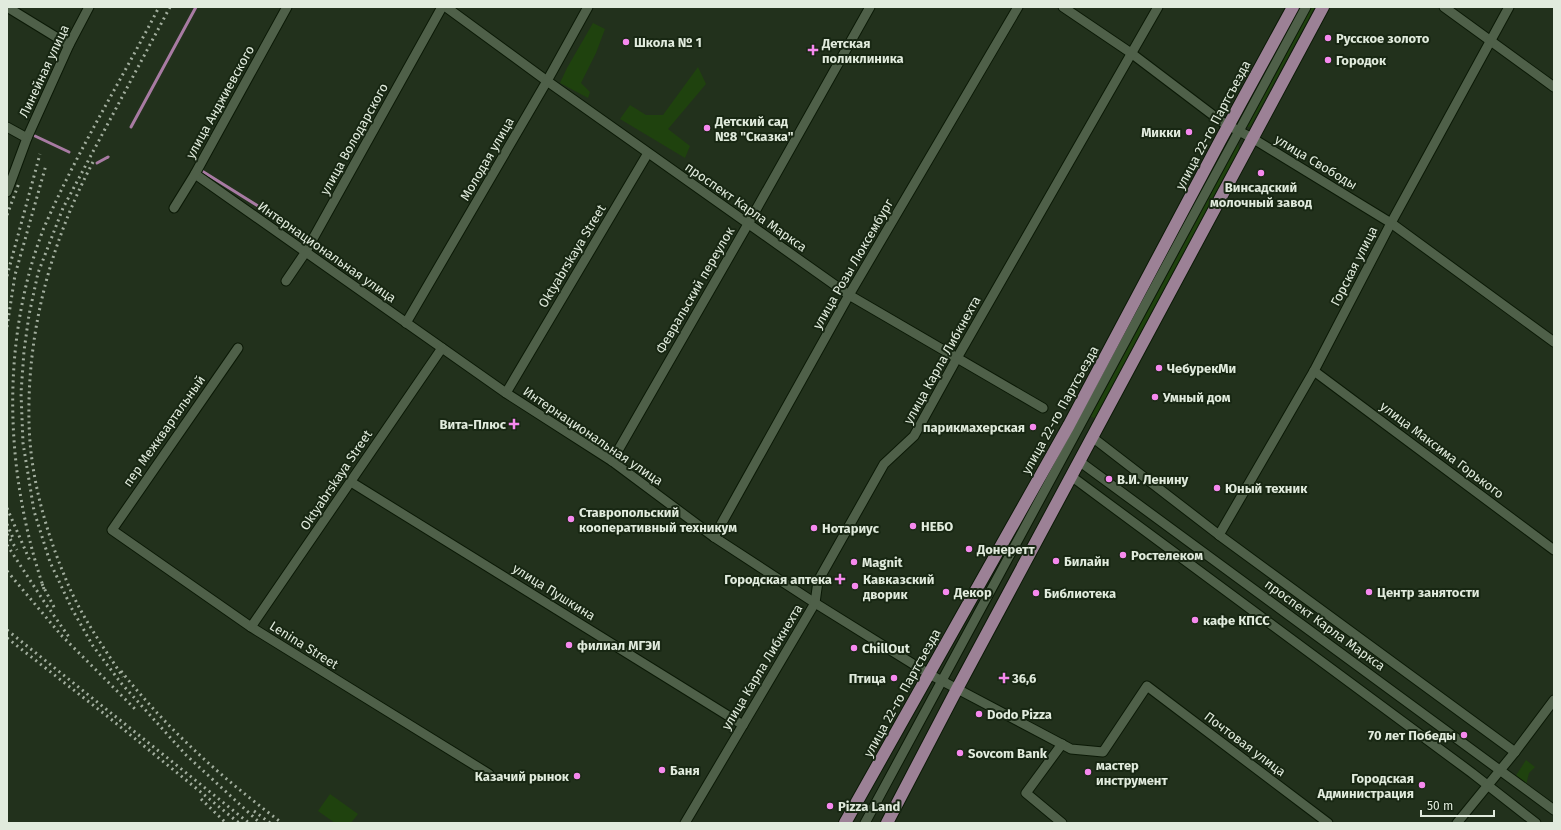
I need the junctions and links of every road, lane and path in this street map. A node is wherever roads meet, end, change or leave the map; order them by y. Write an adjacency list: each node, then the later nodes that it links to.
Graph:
1 (7, 7): 17 (street)
2 (89, 7): 17 (street, Линейная улица)
3 (287, 7): 27 (street, улица Анджиевского)
4 (442, 7): 32 (street, улица Володарского)
5 (446, 7): 19 (street, проспект Карла Маркса)
6 (588, 7): 19 (street, Молодая улица)
7 (870, 7): 31 (street, Февральский переулок)
8 (1018, 7): 34 (street, улица Розы Люксембург)
9 (1063, 7): 18 (street, улица Свободы)
10 (1158, 7): 18 (street, улица Карла Либкнехта)
11 (1293, 7): 21 (main road, улица 22-го Партсъезда)
12 (1306, 7): 23 (street)
13 (1323, 7): 25 (main road)
14 (1444, 7): 16 (street)
15 (1509, 7): 16 (street, Горская улица)
16 (1490, 41): 20 (street); 30 (street, Горская улица)
17 (69, 45): 24 (street, Линейная улица)
18 (1131, 54): 21 (street, улица Свободы); 39 (street, улица Карла Либкнехта)
19 (547, 81): 26 (street, проспект Карла Маркса); 35 (street, Молодая улица)
20 (1554, 87)
21 (1228, 126): 23 (street, улица Свободы); 54 (main road, улица 22-го Партсъезда)
22 (7, 127): 24 (street)
23 (1239, 131): 25 (street, улица Свободы); 55 (street)
24 (27, 138): 28 (street, Линейная улица)
25 (1252, 138): 30 (street, улица Свободы); 43 (main road)
26 (648, 153): 31 (street, проспект Карла Маркса); 41 (street, Oktyabrskaya Street)
27 (195, 174): 29 (street, улица Анджиевского); 32 (street, Интернациональная улица)
28 (7, 192)
29 (174, 208)
30 (1391, 222): 36 (street, улица Свободы); 40 (street, Горская улица)
31 (748, 224): 34 (street, проспект Карла Маркса); 44 (street, Февральский переулок)
32 (305, 253): 33 (street, улица Володарского); 35 (street, Интернациональная улица)
33 (286, 281)
34 (849, 296): 39 (street, проспект Карла Маркса); 50 (street, улица Розы Люксембург)
35 (406, 323): 38 (street, Интернациональная улица)
36 (1554, 342)
37 (238, 348): 48 (street, пер Межквартальный)
38 (442, 348): 41 (street, Интернациональная улица); 47 (street, Oktyabrskaya Street)
39 (957, 358): 42 (street, проспект Карла Маркса); 52 (street, улица Карла Либкнехта)
40 (1314, 371): 49 (street, Горская улица); 51 (street, улица Максима Горького)
41 (506, 393): 44 (street, Интернациональная улица)
42 (1043, 408)
43 (1092, 437): 45 (main road); 49 (street, проспект Карла Маркса)
44 (612, 461): 50 (street, Интернациональная улица)
45 (1079, 461): 46 (main road); 62 (street, проспект Карла Маркса)
46 (1071, 476): 57 (main road); 64 (street)
47 (351, 482): 53 (street, Oktyabrskaya Street); 59 (street, улица Пушкина)
48 (112, 530): 53 (street, Lenina Street)
49 (1219, 535): 61 (street, проспект Карла Маркса)
50 (714, 537): 52 (street, Интернациональная улица)
51 (1554, 550)
52 (815, 603): 54 (street, Интернациональная улица); 59 (street, улица Карла Либкнехта)
53 (251, 627): 63 (street, Lenina Street)
54 (929, 674): 55 (street, Интернациональная улица); 67 (main road, улица 22-го Партсъезда)
55 (942, 681): 57 (street, Интернациональная улица); 68 (street)
56 (1147, 686): 60 (street, Интернациональная улица); 71 (street, Почтовая улица)
57 (956, 689): 60 (street, Интернациональная улица); 69 (main road)
58 (1554, 700): 61 (street)
59 (743, 725): 66 (street, улица Карла Либкнехта)
60 (1062, 744): 70 (street)
61 (1515, 752): 62 (street)
62 (1501, 770): 64 (street); 65 (street, проспект Карла Маркса)
63 (489, 774)
64 (1488, 786): 72 (street); 73 (street)
65 (1554, 810)
66 (685, 823)
67 (845, 823)
68 (866, 823)
69 (887, 823)
70 (1062, 823)
71 (1328, 823)
72 (1457, 823)
73 (1536, 823)

